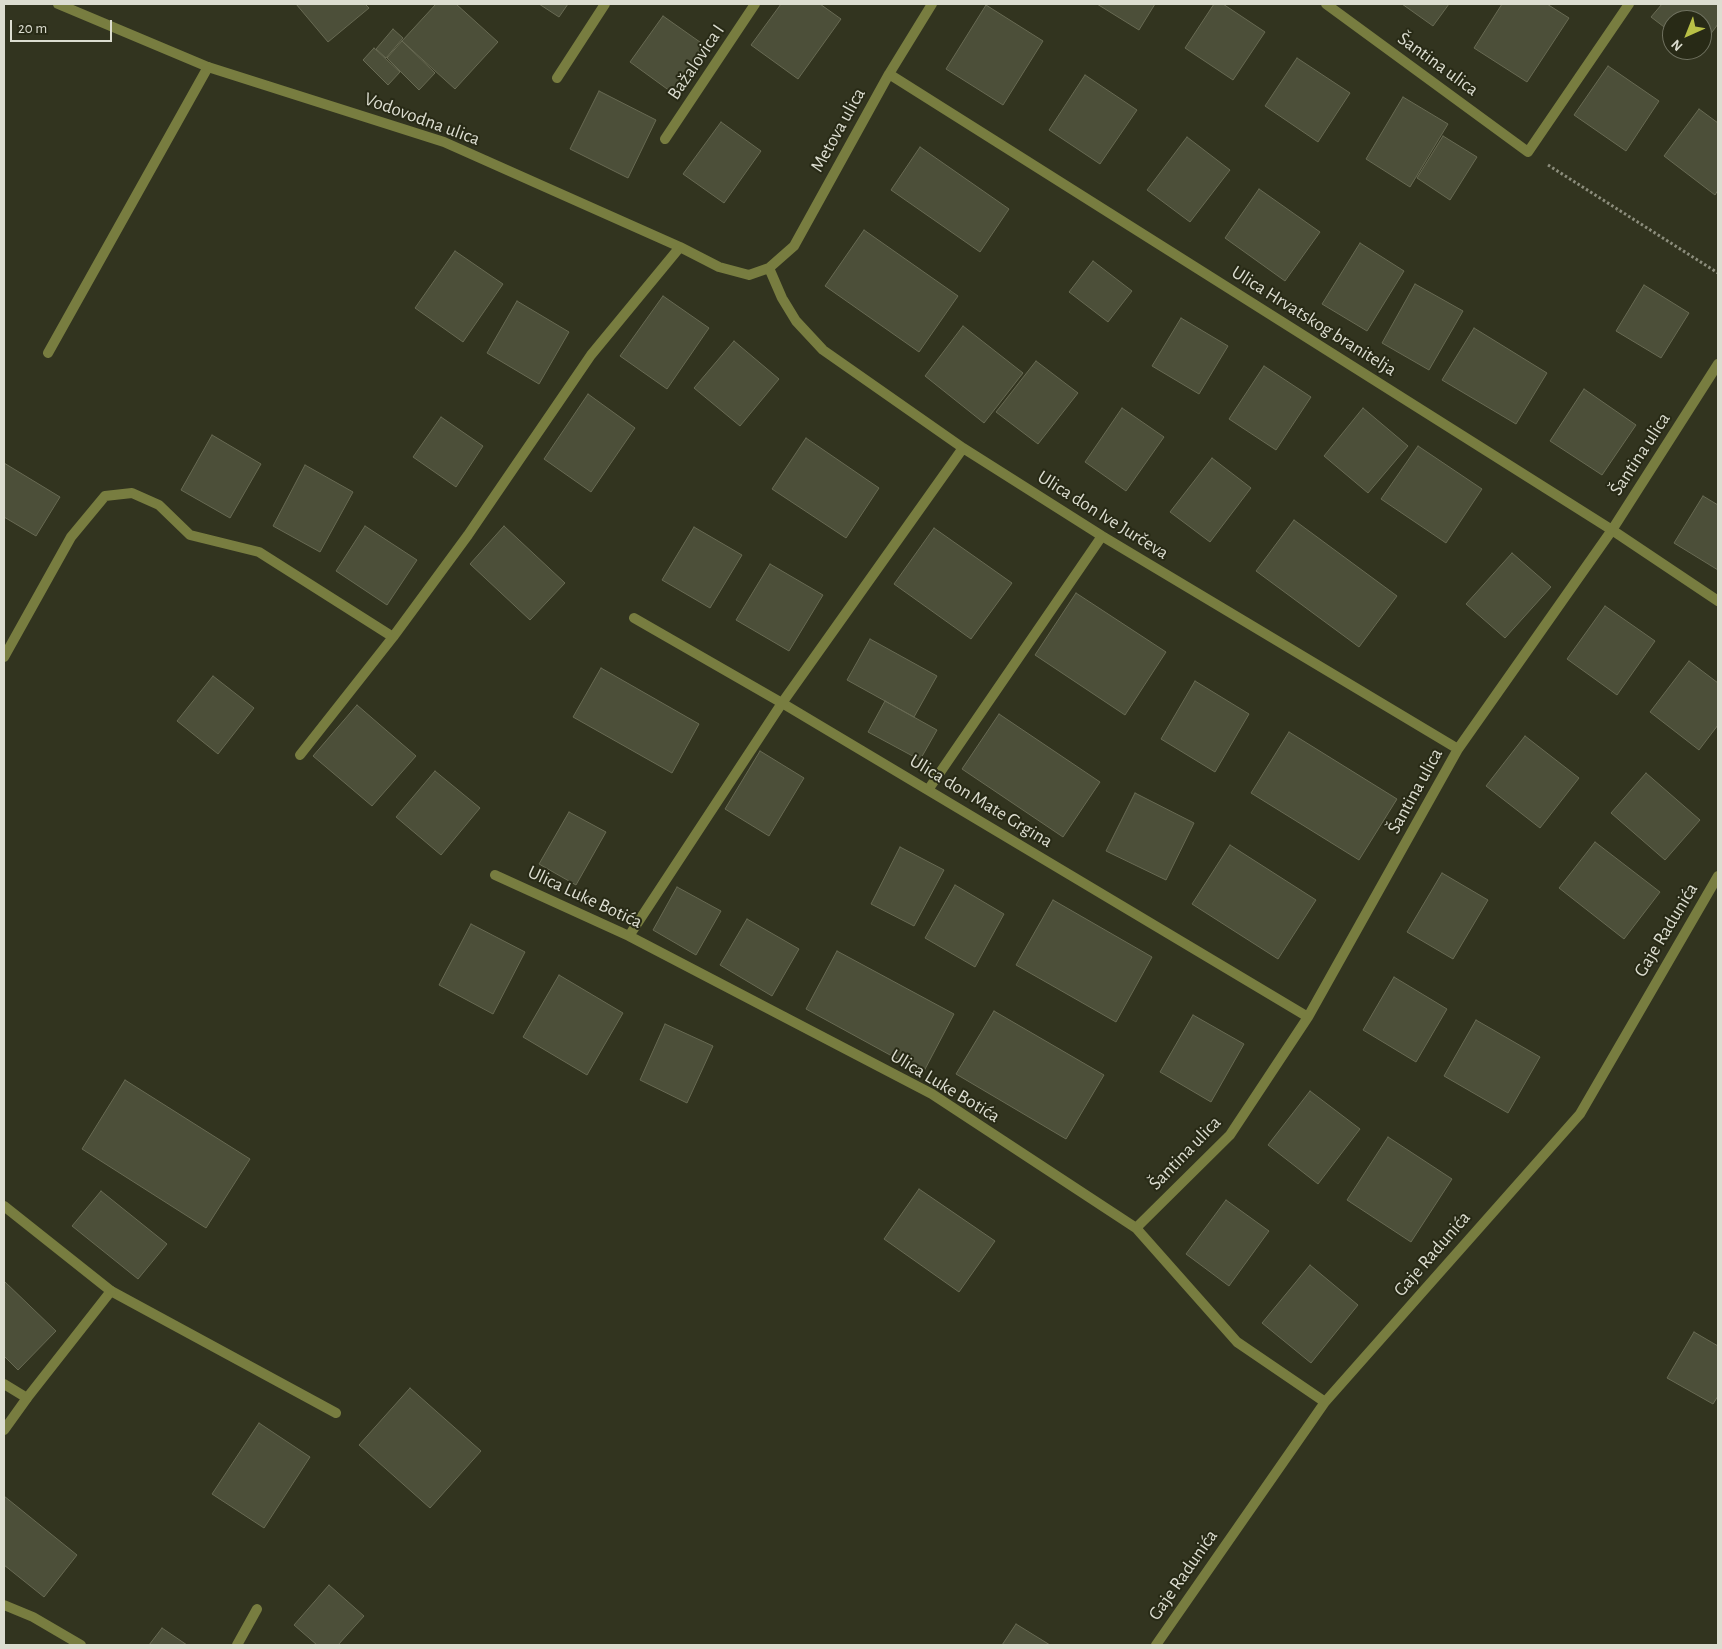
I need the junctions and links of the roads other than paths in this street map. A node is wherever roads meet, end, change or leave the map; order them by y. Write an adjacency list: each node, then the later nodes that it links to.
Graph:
1 (58, 4): 7 (street, Vodovodna ulica)
2 (605, 4): 9 (street)
3 (755, 4): 10 (street, Bažalovica I)
4 (932, 4): 8 (street, Metova ulica)
5 (1326, 4): 6 (street, Šantina ulica)
6 (1629, 4)
7 (208, 66): 11 (street, Vodovodna ulica); 13 (street)
8 (889, 74): 12 (street, Metova ulica); 16 (street, Ulica Hrvatskog branitelja)
9 (557, 78)
10 (666, 139)
11 (680, 247): 12 (street, Vodovodna ulica); 20 (street)
12 (768, 268): 15 (street, Ulica don Ive Jurčeva)
13 (48, 352)
14 (1718, 364): 16 (street, Šantina ulica)
15 (963, 448): 17 (street, Ulica don Ive Jurčeva); 22 (street)
16 (1612, 530): 18 (street, Ulica Hrvatskog branitelja); 23 (street, Šantina ulica)
17 (1102, 536): 23 (street, Ulica don Ive Jurčeva); 25 (street)
18 (1718, 601)
19 (634, 618): 22 (street, Ulica don Mate Grgina)
20 (393, 637): 21 (street); 24 (street)
21 (4, 657)
22 (782, 703): 25 (street, Ulica don Mate Grgina); 28 (street)
23 (1458, 749): 29 (street, Šantina ulica)
24 (300, 755)
25 (928, 790): 29 (street, Ulica don Mate Grgina)
26 (495, 875): 28 (street, Ulica Luke Botića)
27 (1718, 876): 35 (street, Gaje Radunića)
28 (629, 936): 31 (street, Ulica Luke Botića)
29 (1308, 1017): 31 (street, Šantina ulica)
30 (4, 1206): 32 (street)
31 (1136, 1228): 35 (street, Ulica Luke Botića)
32 (111, 1291): 34 (street); 36 (street)
33 (4, 1384): 34 (street)
34 (26, 1398): 37 (street)
35 (1325, 1402): 42 (street, Gaje Radunića)
36 (336, 1413)
37 (4, 1430)
38 (4, 1605): 40 (street)
39 (257, 1609): 41 (street)
40 (81, 1645)
41 (236, 1645)
42 (1156, 1645)

